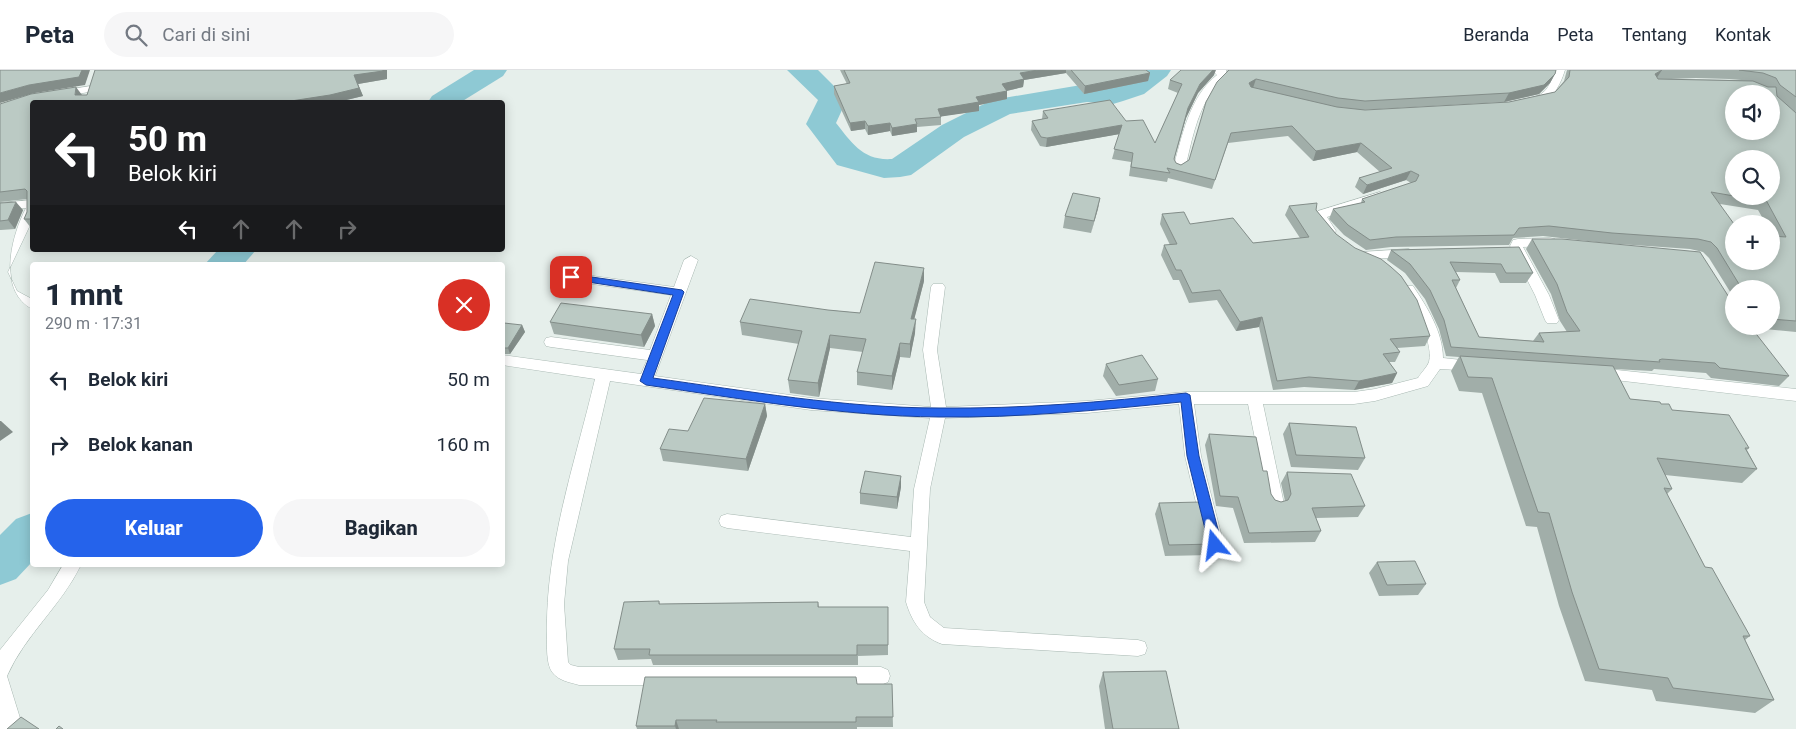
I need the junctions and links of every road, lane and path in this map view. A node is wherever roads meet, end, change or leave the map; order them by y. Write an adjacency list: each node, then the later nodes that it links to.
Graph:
1 (1217, 70): 6 (street)
2 (1560, 70): 5 (street)
3 (45, 97): 4 (street)
4 (88, 100)
5 (1520, 105)
6 (1180, 169)
7 (1389, 193): 12 (street)
8 (30, 204): 9 (street)
9 (0, 207)
10 (30, 216): 11 (street)
11 (26, 231): 21 (street)
12 (1339, 238)
13 (1563, 243): 22 (street)
14 (1426, 253): 16 (street)
15 (691, 260): 20 (street)
16 (1383, 265)
17 (571, 277): 20 (street)
18 (1396, 277): 26 (street)
19 (938, 287): 35 (street)
20 (679, 292): 24 (street)
21 (30, 303)
22 (1552, 320)
23 (551, 342): 24 (street)
24 (655, 356): 31 (street)
25 (505, 360): 28 (street)
26 (1436, 364): 27 (street); 33 (street)
27 (1492, 367)
28 (604, 373): 31 (street); 45 (street)
29 (1585, 373): 32 (street)
30 (1784, 378): 32 (street)
31 (646, 381): 35 (street)
32 (1796, 394)
33 (1254, 397): 34 (street); 36 (street)
34 (1186, 398): 35 (street); 41 (street)
35 (939, 412): 40 (street)
36 (1270, 474): 37 (street); 38 (street)
37 (1289, 474)
38 (1276, 504)
39 (727, 522): 40 (street)
40 (918, 545): 43 (street)
41 (1215, 545)
42 (71, 567): 44 (street)
43 (1138, 648)
44 (0, 671)
45 (881, 676)
46 (0, 682): 47 (street)
47 (6, 729)

